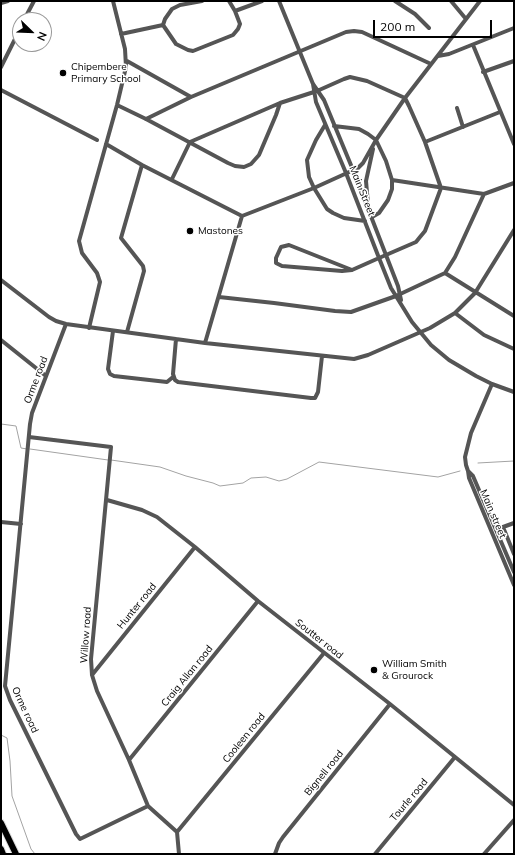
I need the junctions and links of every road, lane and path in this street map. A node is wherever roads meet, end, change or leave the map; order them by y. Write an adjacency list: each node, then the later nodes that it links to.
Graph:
1 (8, 1): 11 (street)
2 (34, 1): 13 (street)
3 (113, 1): 18 (street)
4 (202, 1): 15 (street)
5 (229, 1): 12 (street)
6 (262, 1): 12 (street)
7 (280, 1): 21 (street, Main Street)
8 (395, 1): 16 (street)
9 (451, 1): 14 (street)
10 (480, 1): 14 (street)
11 (1, 3)
12 (235, 11): 15 (street)
13 (28, 12)
14 (466, 20): 22 (street)
15 (163, 25): 18 (street)
16 (429, 28)
17 (514, 28): 20 (street)
18 (121, 34): 23 (street)
19 (12, 45): 26 (street)
20 (473, 45): 22 (street); 27 (street)
21 (299, 52): 25 (street); 29 (street, Main Street); 30 (street)
22 (437, 56): 25 (street)
23 (126, 61): 30 (street); 33 (street)
24 (514, 61): 27 (street)
25 (431, 64): 31 (street)
26 (1, 67)
27 (484, 72): 35 (street)
28 (1, 90): 40 (street)
29 (316, 91): 31 (street); 32 (street); 37 (street, Main Street); 38 (street, Main Street)
30 (191, 97): 36 (street)
31 (405, 98): 41 (street); 43 (street)
32 (280, 103): 42 (street); 42 (street)
33 (117, 105): 36 (street); 44 (street)
34 (457, 108): 39 (street)
35 (500, 112): 39 (street); 45 (street)
36 (146, 119): 42 (street)
37 (326, 125): 49 (street, Main Street); 53 (street)
38 (334, 126): 41 (street); 48 (street, Main Street)
39 (463, 127): 43 (street)
40 (97, 140)
41 (376, 140): 46 (street); 51 (street)
42 (190, 142): 50 (street)
43 (425, 142): 54 (street)
44 (106, 144): 47 (street); 73 (street)
45 (514, 144)
46 (373, 147): 48 (street); 56 (street)
47 (142, 164): 50 (street); 75 (street)
48 (353, 170): 49 (street); 56 (street, Main Street)
49 (346, 173): 53 (street); 59 (street, Main Street)
50 (172, 179): 57 (street)
51 (392, 180): 54 (street); 58 (street)
52 (514, 183): 55 (street)
53 (314, 188): 57 (street); 59 (street)
54 (441, 188): 55 (street); 62 (street)
55 (484, 194): 65 (street)
56 (368, 207): 58 (street, Main Street)
57 (242, 216): 69 (street)
58 (372, 218): 62 (street, Main Street)
59 (365, 221): 63 (street, Main Street)
60 (514, 230): 61 (street)
61 (513, 235): 67 (street)
62 (386, 255): 63 (street); 68 (street, Main Street)
63 (379, 258): 64 (street); 68 (street, Main Street)
64 (352, 270): 64 (street)
65 (445, 273): 67 (street); 68 (street)
66 (1, 280): 72 (street)
67 (475, 293): 70 (street); 71 (street)
68 (398, 295): 69 (street); 76 (street, Main Street)
69 (219, 297): 79 (street)
70 (455, 313): 76 (street); 80 (street)
71 (514, 316)
72 (66, 324): 73 (street); 82 (street, Orme road)
73 (89, 328): 74 (street)
74 (114, 331): 75 (street); 83 (street)
75 (127, 332): 77 (street)
76 (421, 333): 81 (street); 84 (street, Main Street)
77 (176, 339): 79 (street); 83 (street)
78 (1, 340): 82 (street)
79 (206, 343): 81 (street)
80 (514, 349)
81 (322, 356): 83 (street)
82 (46, 376): 86 (street, Orme road)
83 (173, 377)
84 (492, 384): 85 (street, Main Street); 87 (street, Main street)
85 (514, 392)
86 (29, 437): 88 (street, Willow road); 91 (street, Orme road)
87 (468, 470): 94 (street, Main street); 95 (street, Main street)
88 (106, 500): 92 (street, Soutter road); 99 (street, Willow road)
89 (1, 522): 91 (street)
90 (514, 522): 93 (street)
91 (21, 524): 104 (street, Orme road)
92 (195, 547): 97 (street, Soutter road); 99 (street, Hunter road)
93 (514, 554)
94 (514, 571): 95 (street)
95 (509, 572): 96 (street, Main street)
96 (514, 585)
97 (258, 601): 98 (street, Soutter road); 102 (street, Craig Allan road)
98 (324, 653): 100 (street, Soutter road); 107 (street, Cooleen road)
99 (92, 675): 102 (street, Willow road)
100 (390, 704): 101 (street, Soutter road); 112 (street, Bignell road)
101 (455, 757): 103 (street, Soutter road); 113 (street, Tourle road)
102 (129, 760): 104 (street, Willow road)
103 (514, 805)
104 (148, 806): 107 (street, Willow road)
105 (514, 820): 114 (street)
106 (1, 823): 110 (highway)
107 (177, 832): 111 (street)
108 (1, 849): 109 (highway)
109 (3, 854)
110 (16, 854)
111 (179, 854)
112 (275, 854)
113 (375, 854)
114 (484, 854)

